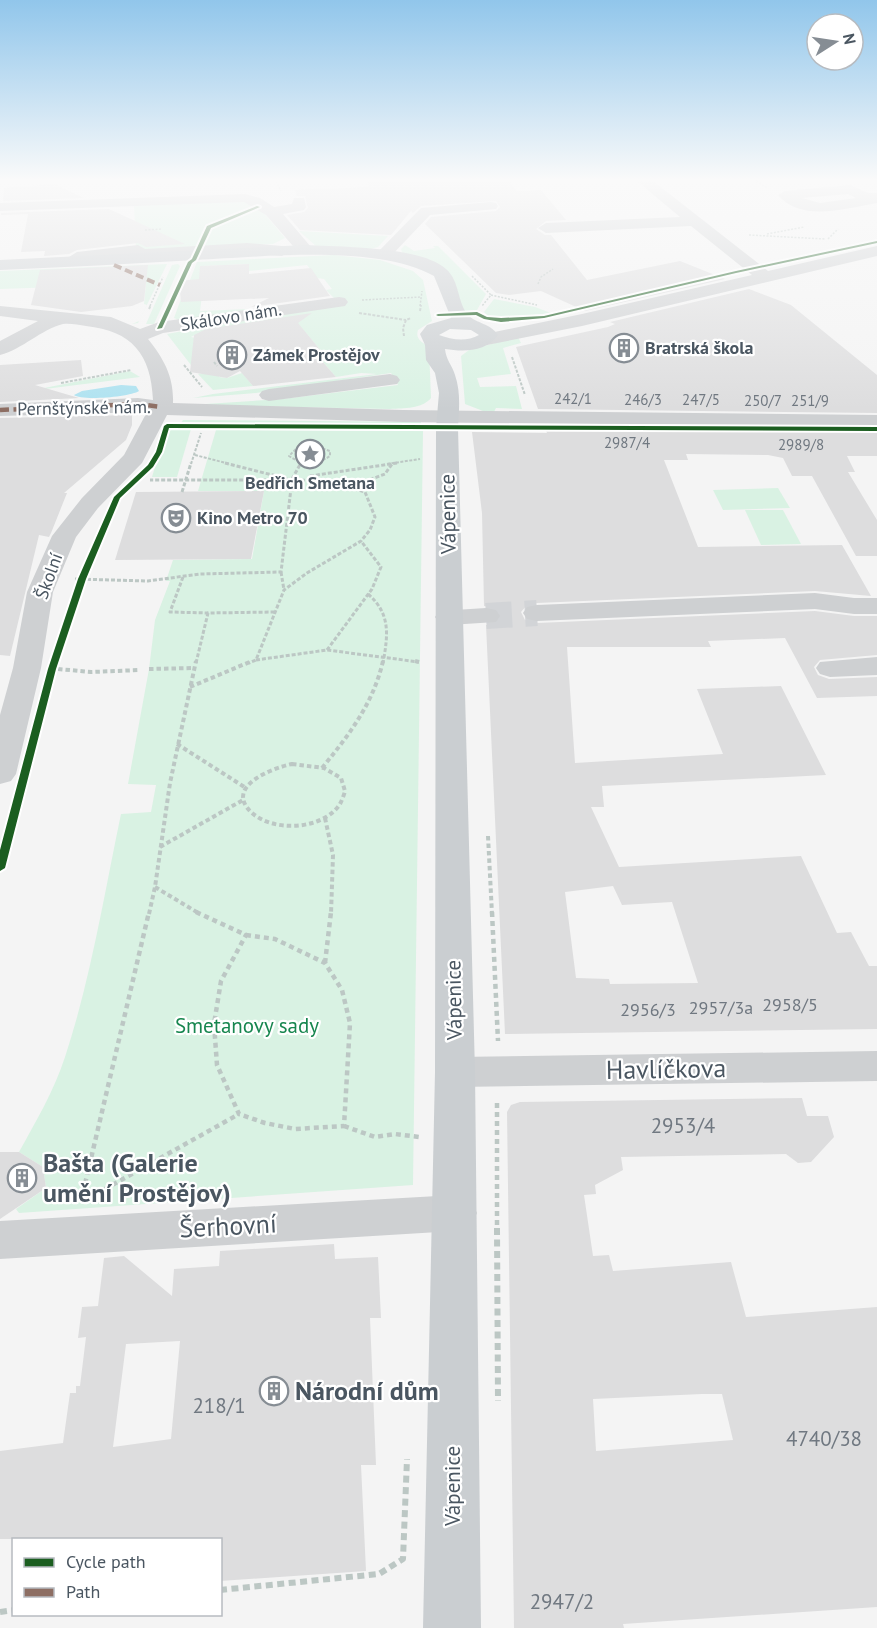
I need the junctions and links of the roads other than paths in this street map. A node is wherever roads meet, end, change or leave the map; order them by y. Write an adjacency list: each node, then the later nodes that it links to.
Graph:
1 (78, 257): 7 (street)
2 (158, 257): 7 (main road)
3 (389, 257): 16 (main road, Vápenice)
4 (393, 257): 15 (main road)
5 (740, 257): 9 (street)
6 (851, 257): 9 (street)
7 (54, 262): 8 (main road)
8 (0, 265)
9 (765, 277): 15 (street)
10 (339, 302): 17 (street, Skálovo nám.)
11 (127, 308): 14 (street)
12 (5, 312): 13 (street)
13 (64, 318): 14 (street); 18 (street)
14 (111, 323): 17 (street)
15 (475, 328): 16 (main road); 19 (main road)
16 (433, 334): 19 (main road, Vápenice)
17 (136, 337): 21 (street, Pernštýnské nám.)
18 (0, 349)
19 (445, 374): 24 (main road, Vápenice)
20 (390, 380): 21 (street)
21 (162, 404): 22 (street, Pernštýnské nám.); 24 (street); 31 (street, Školní)
22 (0, 410)
23 (877, 421): 24 (street)
24 (440, 424): 28 (main road, Vápenice)
25 (877, 606): 26 (street)
26 (537, 613)
27 (486, 616): 28 (street)
28 (449, 617): 33 (main road, Vápenice)
29 (877, 666): 30 (street)
30 (830, 668)
31 (0, 774)
32 (877, 1066): 33 (street, Havlíčkova)
33 (455, 1072): 34 (main road, Vápenice)
34 (455, 1213): 35 (street, Šerhovní); 36 (main road, Vápenice)
35 (0, 1240)
36 (452, 1628)

